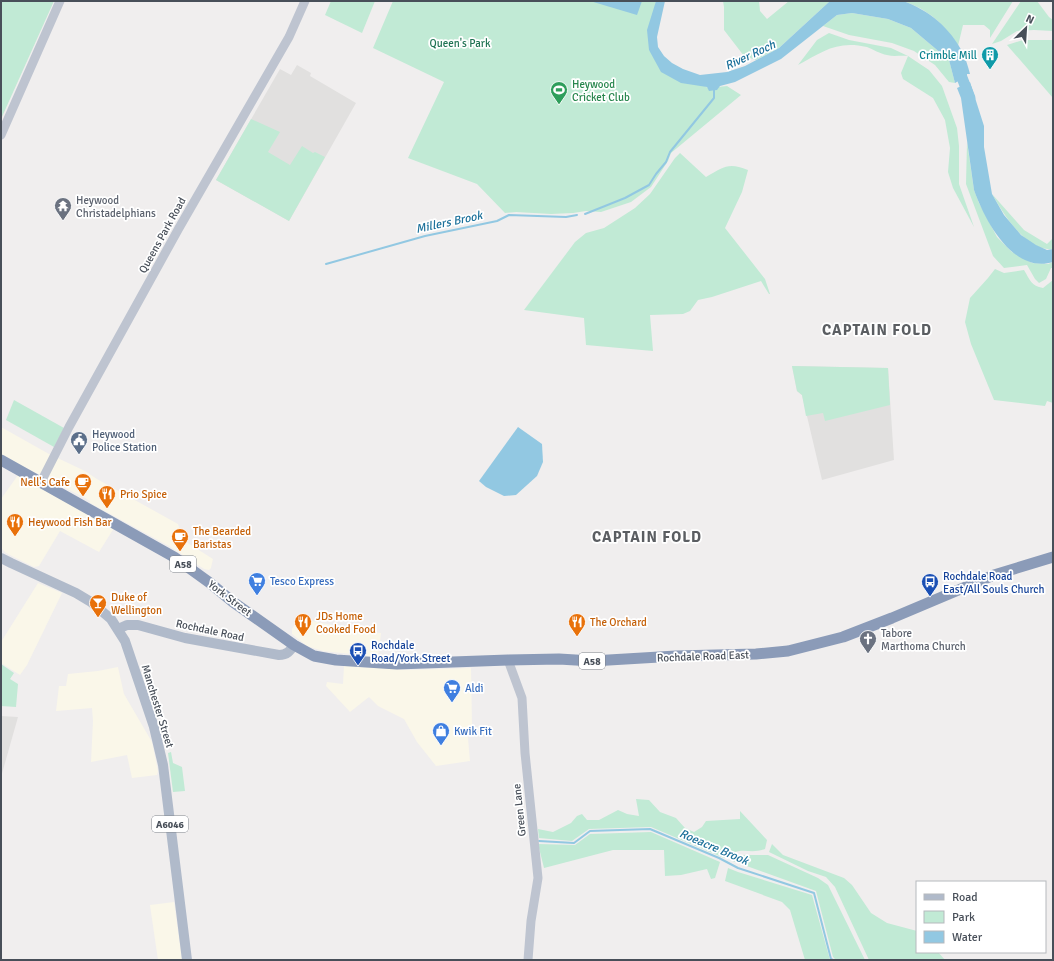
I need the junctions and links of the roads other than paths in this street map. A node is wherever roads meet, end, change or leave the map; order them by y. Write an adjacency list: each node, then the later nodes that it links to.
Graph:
1 (60, 1): 3 (street)
2 (305, 1): 5 (street, Queens Park Road)
3 (1, 135)
4 (1, 460): 5 (highway, York Street / A58)
5 (41, 482): 9 (highway, York Street / A58)
6 (1053, 557): 11 (highway, Rochdale Road East / A58)
7 (1, 558): 8 (main road, A6046)
8 (118, 628): 9 (main road, Rochdale Road); 12 (main road, Manchester Street / A6046)
9 (294, 645): 10 (highway, York Street / A58)
10 (336, 660): 11 (highway, Rochdale Road East / A58)
11 (508, 660): 13 (street, Green Lane)
12 (187, 960)
13 (528, 960)

